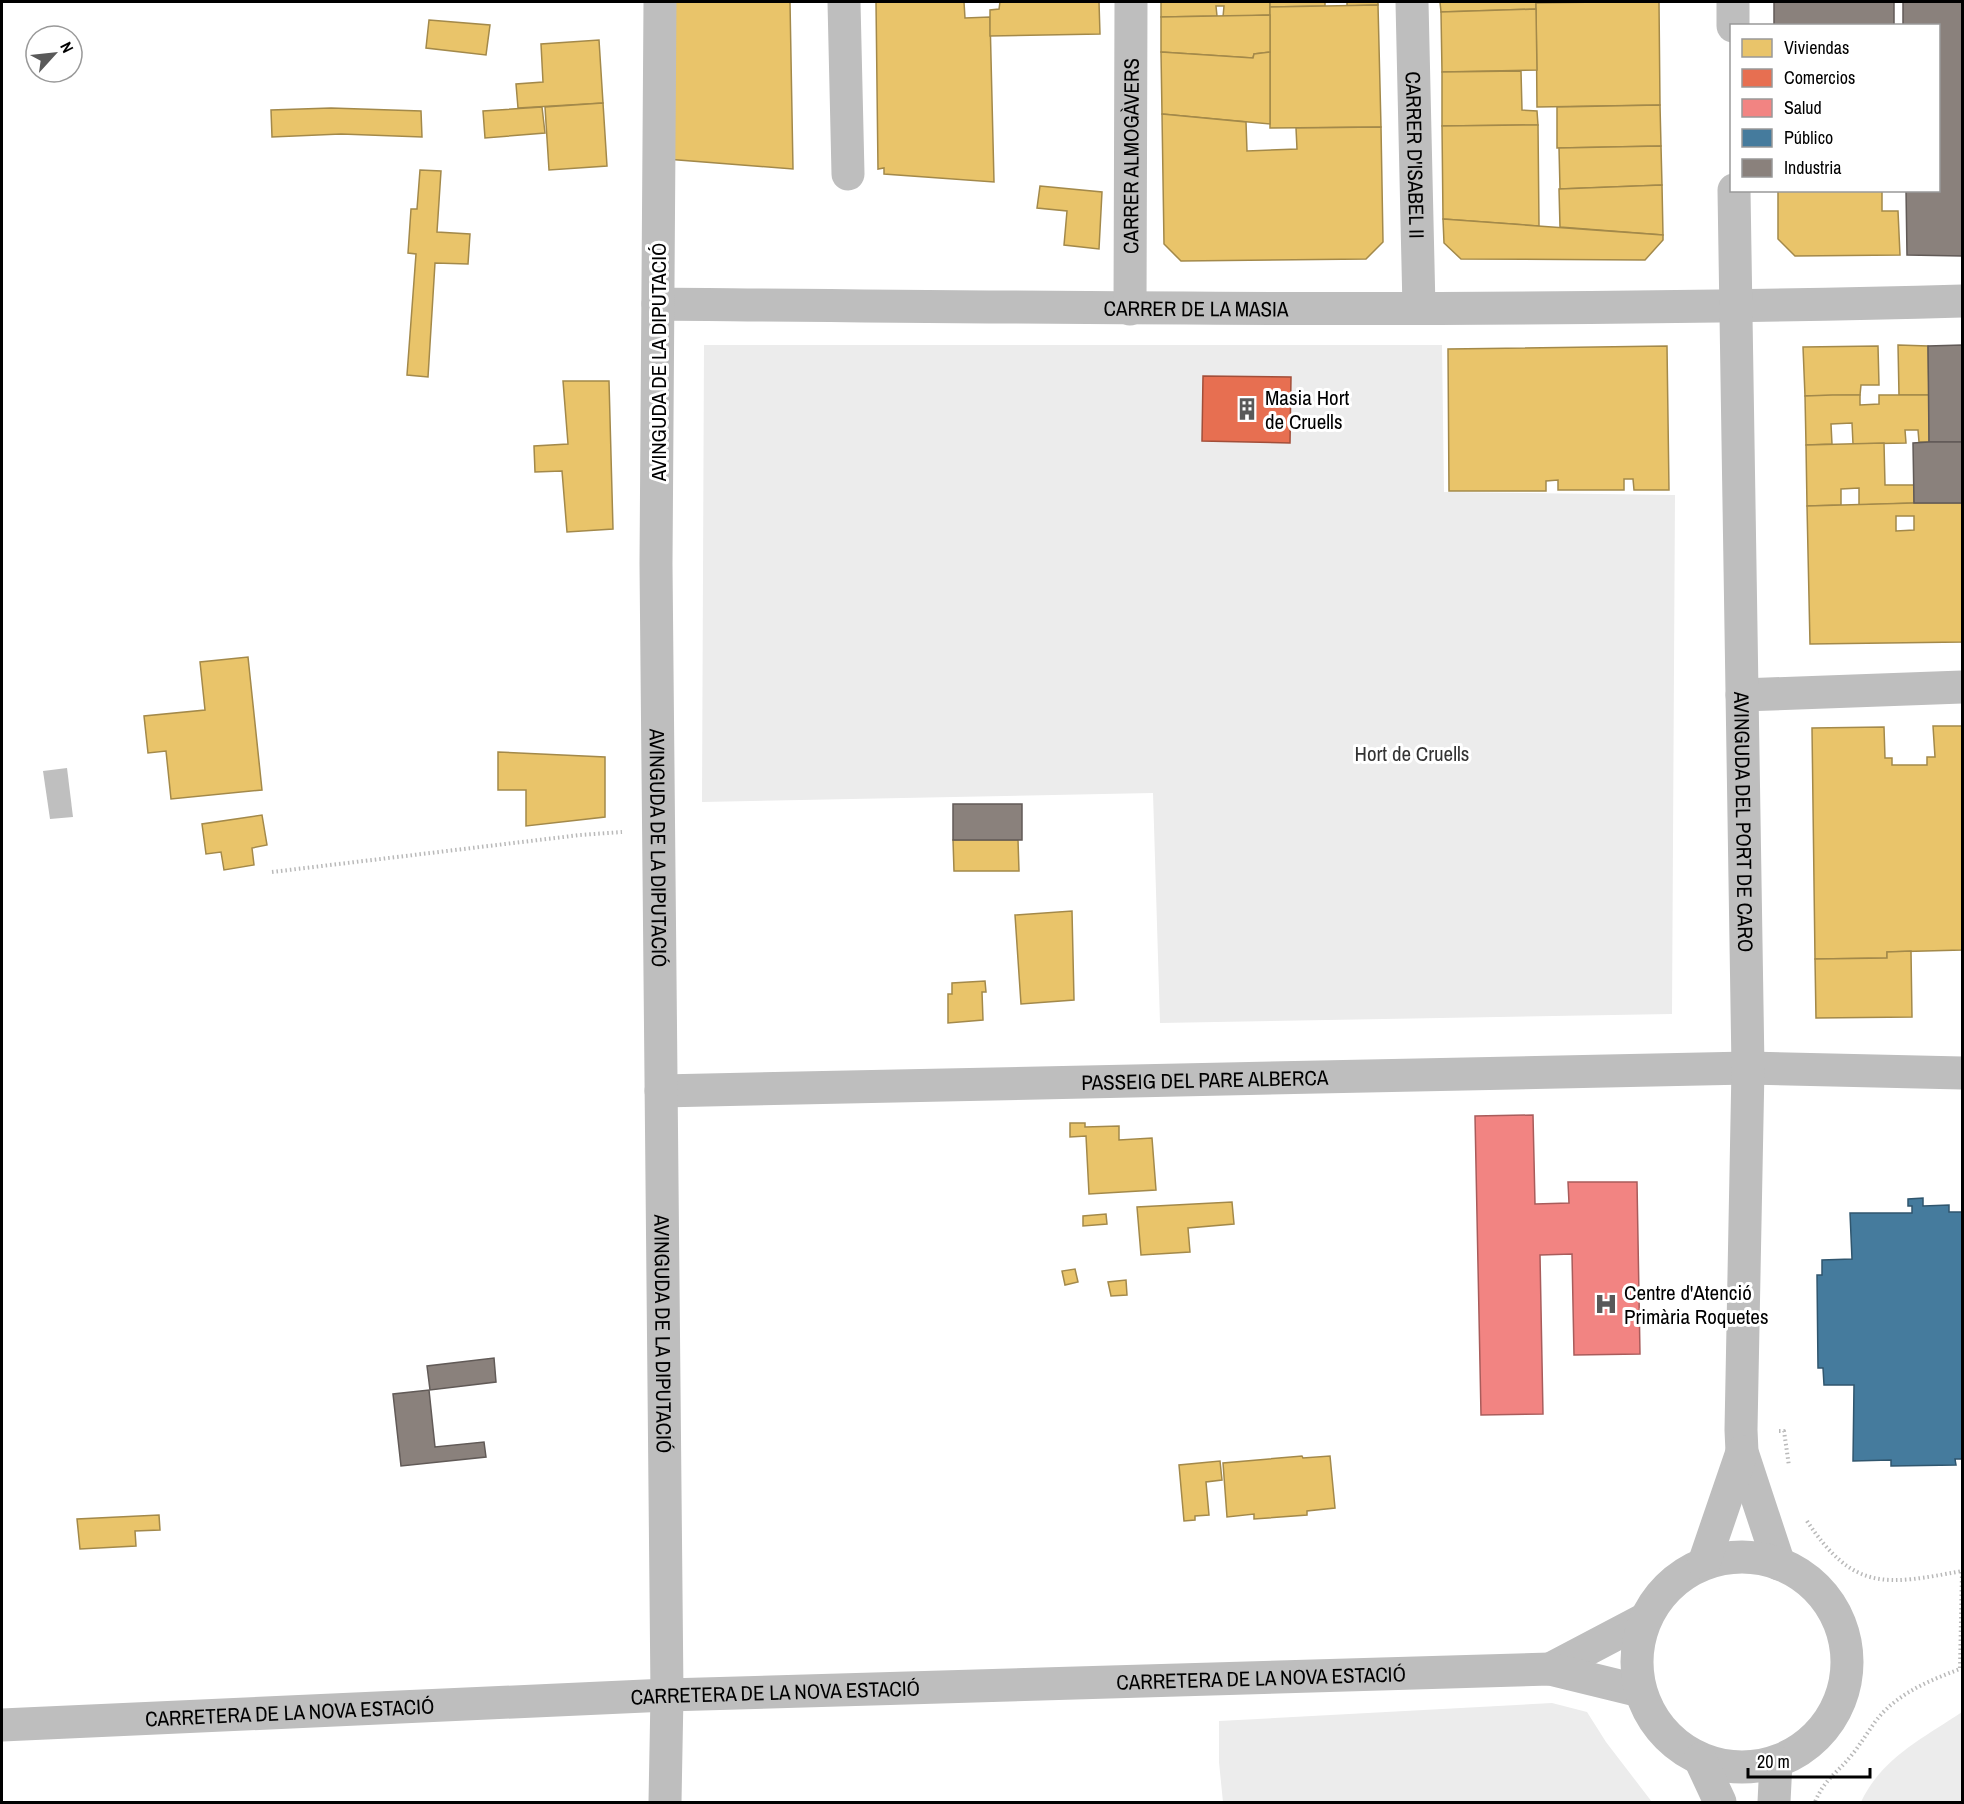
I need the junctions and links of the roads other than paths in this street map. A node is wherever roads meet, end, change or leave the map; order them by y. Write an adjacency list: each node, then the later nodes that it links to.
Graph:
1 (660, 2): 10 (street, AVINGUDA DE LA DIPUTACIÓ)
2 (844, 2): 7 (street)
3 (1131, 2): 13 (street, CARRER ALMOGÀVERS)
4 (1412, 2): 11 (street, CARRER D'ISABEL II)
5 (1733, 2): 6 (street)
6 (1733, 24)
7 (848, 174)
8 (1734, 192): 12 (street, AVINGUDA DEL PORT DE CARO)
9 (1962, 301): 12 (street, CARRER DE LA MASIA)
10 (658, 304): 13 (street, CARRER DE LA MASIA); 18 (street, AVINGUDA DE LA DIPUTACIÓ)
11 (1419, 308): 12 (street, CARRER DE LA MASIA); 13 (street, CARRER DE LA MASIA)
12 (1736, 308): 15 (street, AVINGUDA DEL PORT DE CARO)
13 (1130, 309)
14 (1962, 687): 15 (street)
15 (1742, 695): 16 (street, AVINGUDA DEL PORT DE CARO)
16 (1748, 1068): 17 (street, PASSEIG DEL PARE ALBERCA); 18 (street, PASSEIG DEL PARE ALBERCA); 19 (street, AVINGUDA DEL PORT DE CARO)
17 (1962, 1073)
18 (662, 1091): 25 (street, AVINGUDA DE LA DIPUTACIÓ)
19 (1742, 1441): 20 (street, AVINGUDA DEL PORT DE CARO); 21 (street, AVINGUDA DEL PORT DE CARO)
20 (1704, 1563): 21 (street); 22 (street)
21 (1779, 1564): 28 (street)
22 (1646, 1619): 23 (street, CARRETERA DE LA NOVA ESTACIÓ); 24 (street)
23 (1550, 1670): 24 (street, CARRETERA DE LA NOVA ESTACIÓ); 25 (street, CARRETERA DE LA NOVA ESTACIÓ)
24 (1640, 1691): 27 (street)
25 (667, 1695): 26 (street, CARRETERA DE LA NOVA ESTACIÓ); 29 (street, AVINGUDA DE LA DIPUTACIÓ)
26 (2, 1725)
27 (1700, 1759): 28 (street); 30 (street)
28 (1776, 1762): 31 (street)
29 (665, 1803)
30 (1720, 1803)
31 (1774, 1803)

